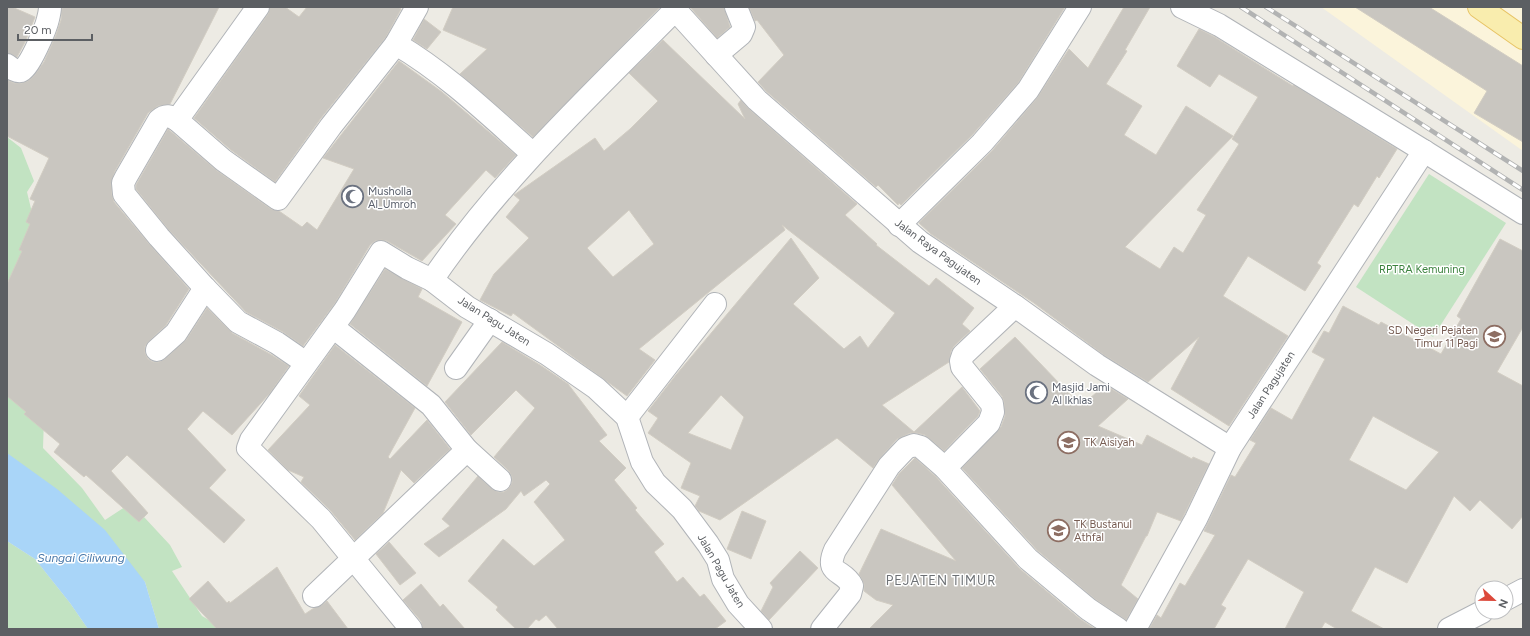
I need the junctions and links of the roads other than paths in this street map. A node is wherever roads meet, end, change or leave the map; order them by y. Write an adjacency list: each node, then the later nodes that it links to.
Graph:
1 (50, 7): 11 (street)
2 (258, 7): 12 (street)
3 (416, 7): 9 (street)
4 (736, 7): 10 (street)
5 (1080, 7): 16 (street)
6 (1182, 7): 13 (street)
7 (1479, 7): 8 (main road)
8 (1523, 38)
9 (396, 44): 12 (street); 14 (street)
10 (716, 54): 14 (street, Jalan Raya Pagujaten); 16 (street, Jalan Raya Pagujaten)
11 (7, 66)
12 (177, 120): 18 (street)
13 (1424, 151): 15 (street); 27 (street, Jalan Pagujaten)
14 (534, 154): 17 (street)
15 (1523, 213)
16 (899, 225): 20 (street, Jalan Raya Pagujaten)
17 (432, 280): 21 (street, Jalan Pagu Jaten); 22 (street, Jalan Pagu Jaten)
18 (205, 288): 23 (street); 24 (street)
19 (715, 304): 26 (street)
20 (1015, 306): 27 (street, Jalan Raya Pagujaten); 29 (street)
21 (490, 320): 25 (street); 26 (street, Jalan Pagu Jaten)
22 (333, 327): 24 (street); 28 (street)
23 (157, 350)
24 (306, 363): 31 (street)
25 (456, 368)
26 (627, 417): 37 (street, Jalan Pagu Jaten)
27 (1230, 448): 40 (street, Jalan Pagujaten)
28 (467, 450): 30 (street); 31 (street)
29 (945, 468): 38 (street); 39 (street)
30 (500, 480)
31 (353, 558): 34 (street); 36 (street)
32 (1523, 590): 33 (street)
33 (1514, 595)
34 (314, 596)
35 (1474, 616): 41 (street)
36 (411, 629)
37 (761, 629)
38 (822, 629)
39 (1118, 629)
40 (1135, 629)
41 (1449, 629)

